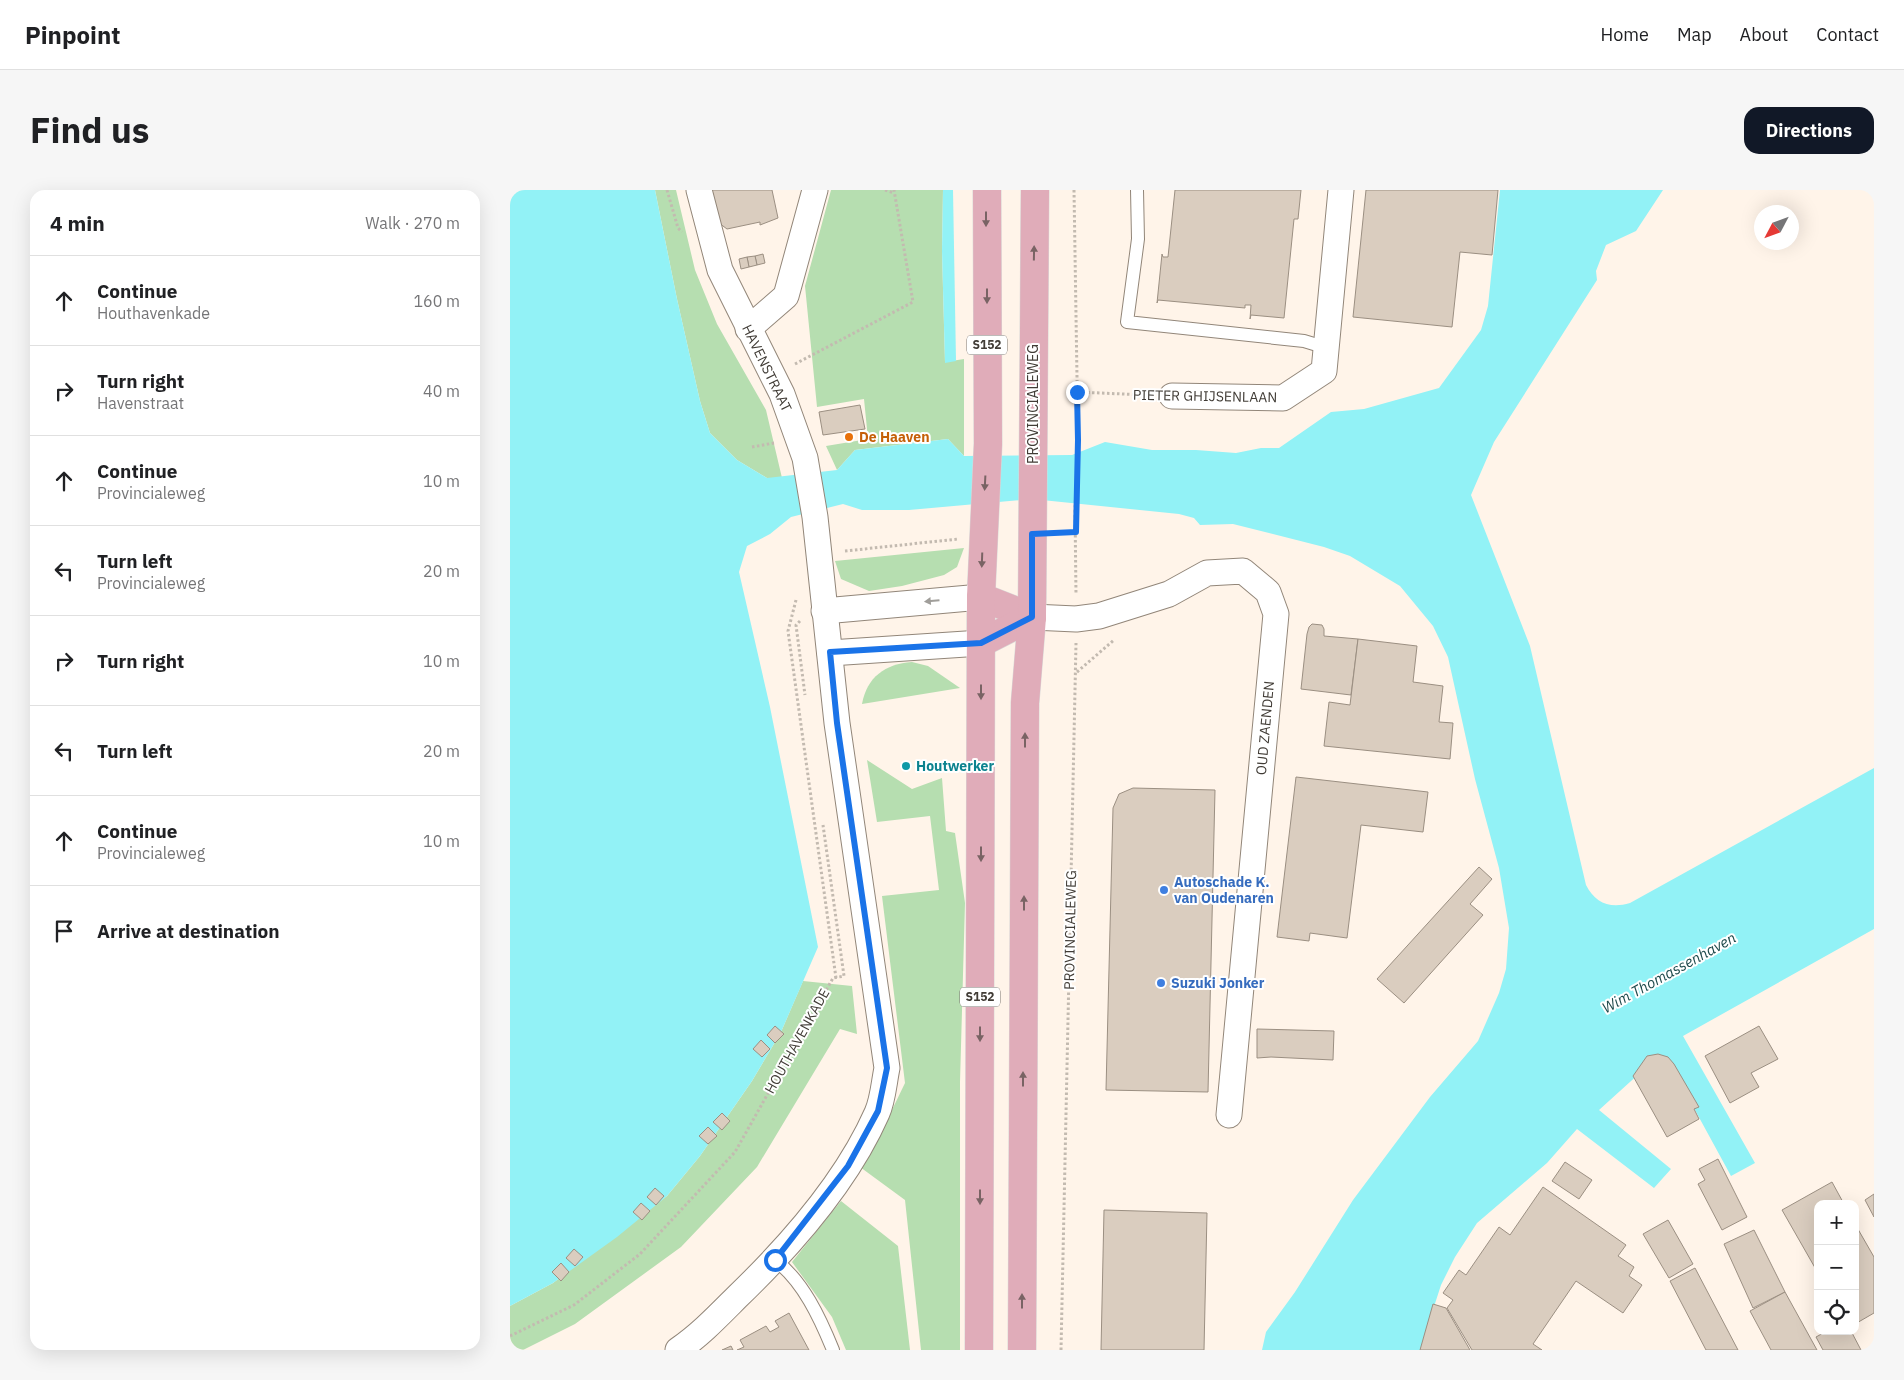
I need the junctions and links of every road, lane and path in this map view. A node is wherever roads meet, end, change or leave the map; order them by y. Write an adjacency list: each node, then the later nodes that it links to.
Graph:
1 (698, 190): 10 (street, HAVENSTRAAT)
2 (815, 190): 10 (street)
3 (884, 190): 9 (path)
4 (987, 190): 18 (main road, S152, one-way to 18)
5 (1035, 190): 17 (main road, PROVINCIALEWEG, one-way to 5)
6 (1074, 190): 13 (path)
7 (1137, 190): 11 (lane)
8 (1341, 190): 11 (street, PIETER GHIJSENLAAN)
9 (894, 191): 12 (path)
10 (748, 329): 12 (street, HAVENSTRAAT)
11 (1326, 348): 14 (street, PIETER GHIJSENLAAN)
12 (773, 376): 20 (street, HAVENSTRAAT)
13 (1077, 392): 14 (path, PIETER GHIJSENLAAN); 19 (path, PROVINCIALEWEG)
14 (1172, 396)
15 (768, 444): 16 (path)
16 (752, 447)
17 (1032, 526): 19 (path); 24 (main road, PROVINCIALEWEG)
18 (983, 529): 20 (path); 21 (main road, S152, one-way to 21)
19 (1076, 532): 25 (path, PROVINCIALEWEG)
20 (819, 554): 23 (street, HAVENSTRAAT)
21 (981, 597): 23 (street, one-way to 23); 24 (main road); 26 (main road, S152)
22 (796, 598): 30 (path)
23 (823, 601): 27 (street, HAVENSTRAAT); 28 (path)
24 (1032, 617): 25 (street, OUD ZAENDEN); 26 (main road); 37 (main road, PROVINCIALEWEG, one-way to 24)
25 (1076, 619): 31 (street, OUD ZAENDEN); 38 (path, PROVINCIALEWEG)
26 (981, 643): 27 (street); 36 (main road, S152, one-way to 36)
27 (830, 652): 32 (street)
28 (807, 703)
29 (822, 820): 30 (path, HOUTHAVENKADE)
30 (836, 978): 33 (path, HOUTHAVENKADE)
31 (1229, 1116)
32 (775, 1260): 34 (street); 35 (lane)
33 (510, 1336)
34 (678, 1350)
35 (833, 1350)
36 (979, 1350)
37 (1022, 1350)
38 (1061, 1350)

